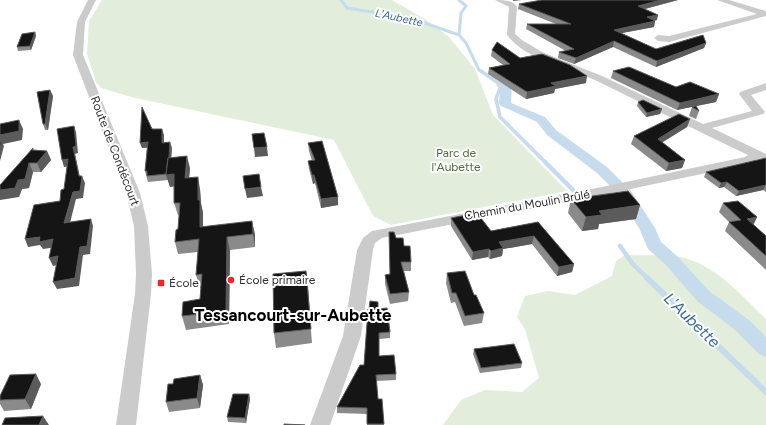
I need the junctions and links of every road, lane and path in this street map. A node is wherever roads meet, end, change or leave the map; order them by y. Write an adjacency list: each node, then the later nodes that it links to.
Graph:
1 (92, 0): 9 (street, Route de Condécourt)
2 (499, 0): 7 (street)
3 (721, 0): 4 (street)
4 (766, 14): 5 (street)
5 (658, 38)
6 (766, 86): 7 (street)
7 (700, 128): 8 (street)
8 (761, 157): 10 (street, Chemin du Moulin Brûlé)
9 (126, 425)
10 (320, 425)

